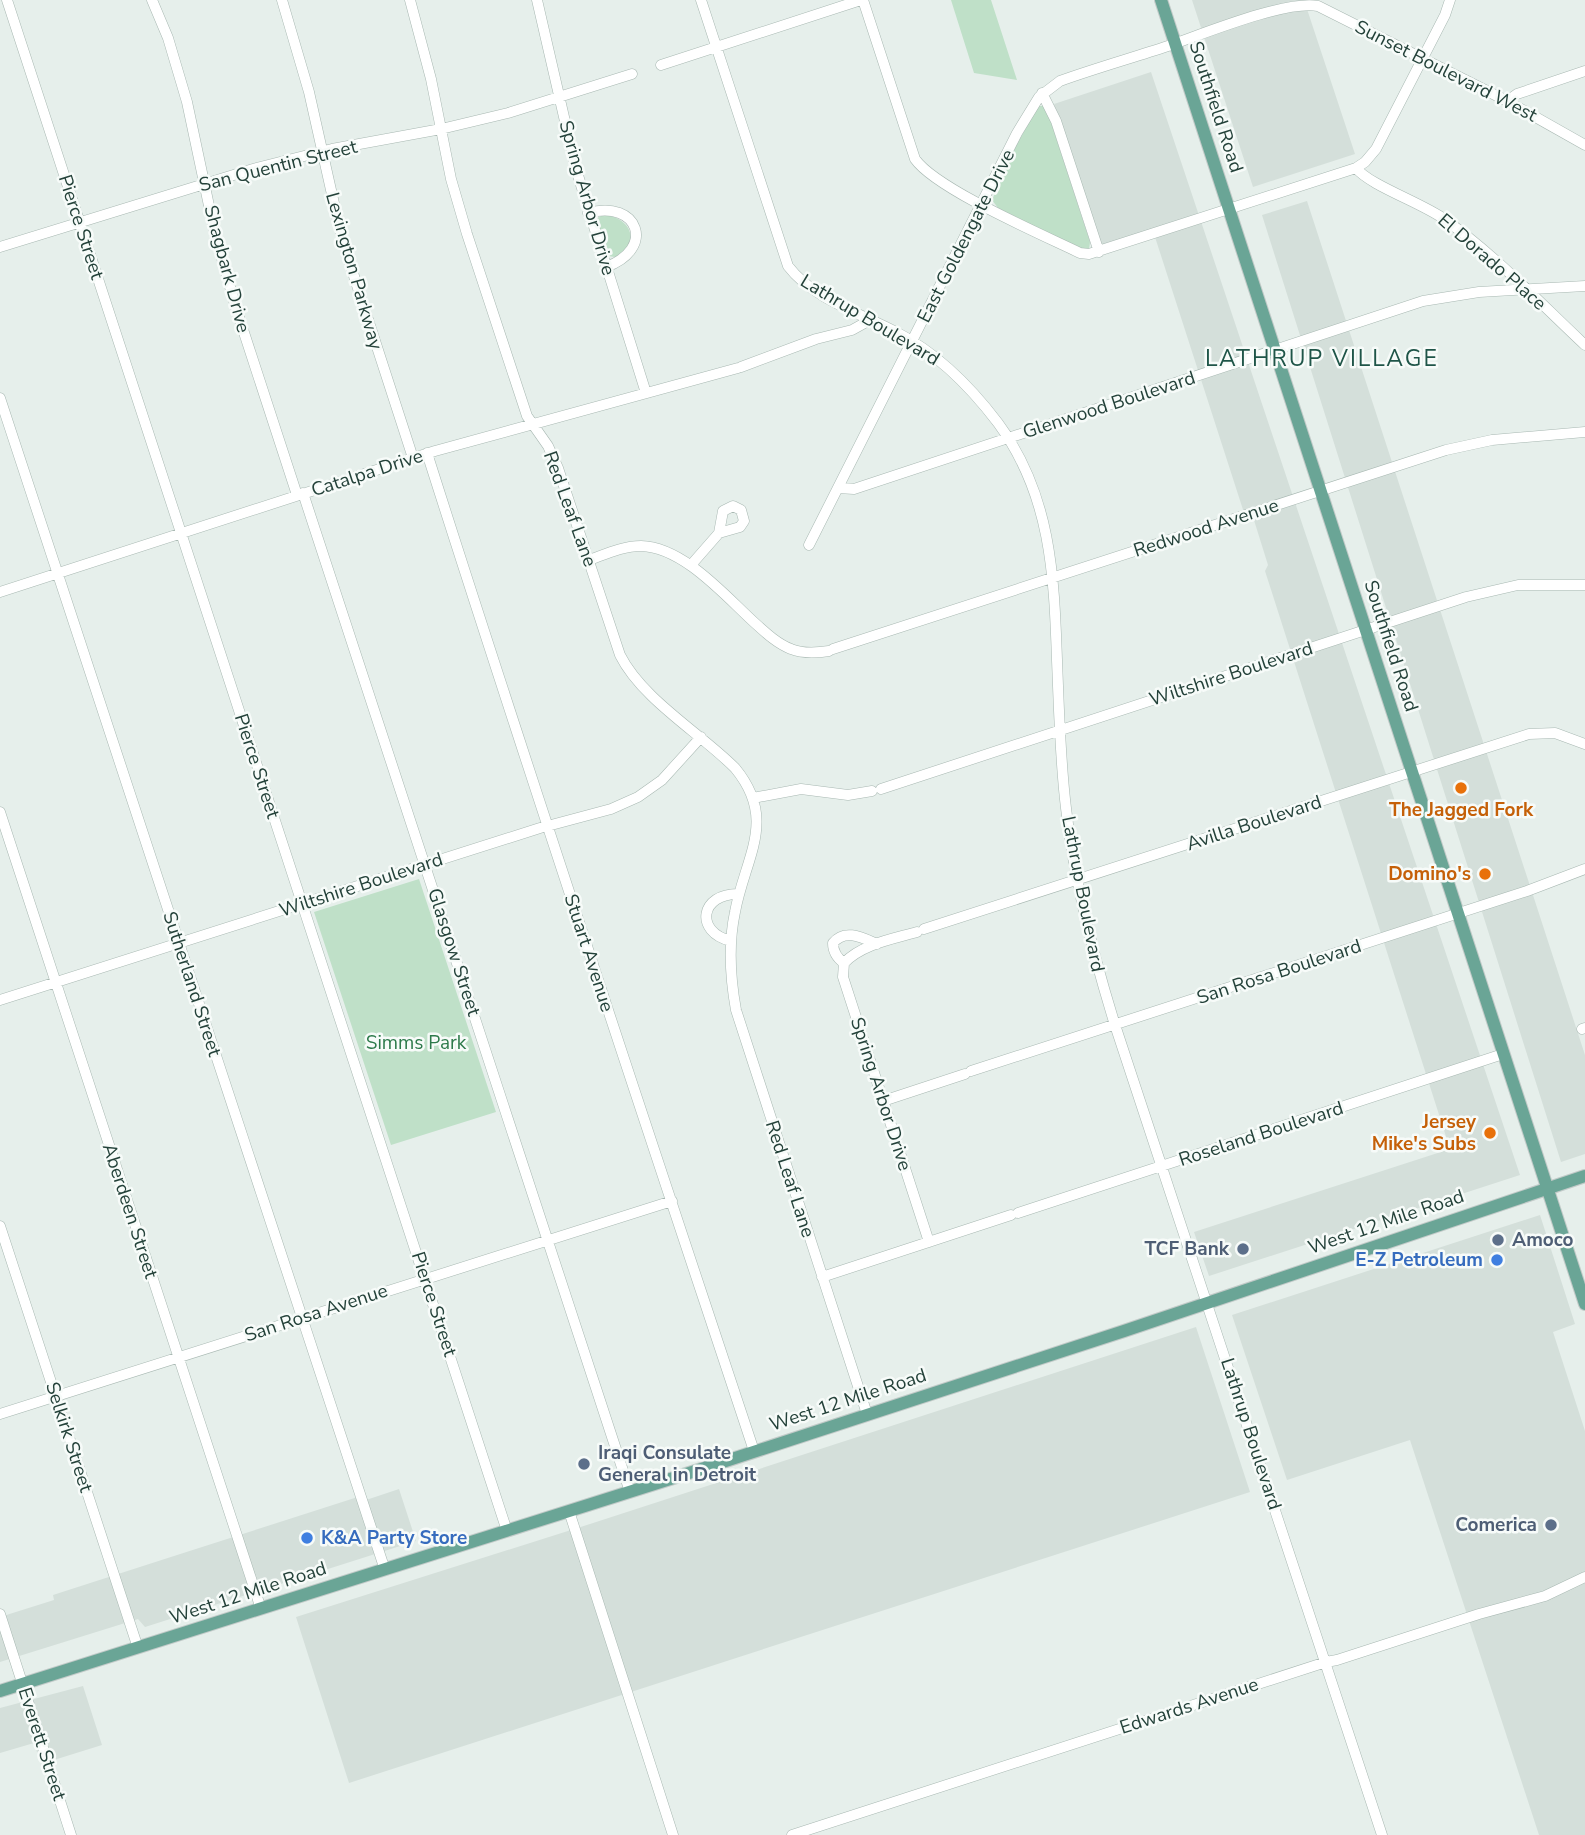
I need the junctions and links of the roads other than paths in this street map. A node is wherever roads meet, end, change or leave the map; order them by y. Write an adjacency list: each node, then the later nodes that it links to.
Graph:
1 (7, 0): 28 (street, Pierce Street)
2 (152, 0): 24 (street, Shagbark Drive)
3 (282, 0): 22 (street, Lexington Parkway)
4 (410, 0): 20 (street, Red Leaf Lane)
5 (537, 0): 18 (street, Spring Arbor Drive)
6 (701, 0): 12 (street, Lathrup Boulevard)
7 (862, 0): 12 (street); 25 (street)
8 (1161, 0): 11 (main road, Southfield Road)
9 (1450, 0): 13 (street)
10 (1306, 2): 11 (street); 13 (street, Sunset Boulevard West)
11 (1175, 43): 17 (street); 26 (main road, Southfield Road)
12 (717, 46): 14 (street); 34 (street, Lathrup Boulevard)
13 (1422, 58): 19 (street, Sunset Boulevard West); 23 (street)
14 (661, 65)
15 (1585, 71): 19 (street)
16 (632, 74): 18 (street, San Quentin Street)
17 (1042, 93): 25 (street, East Goldengate Drive); 30 (street)
18 (559, 98): 20 (street, San Quentin Street); 27 (street, Spring Arbor Drive)
19 (1507, 101): 21 (street, Sunset Boulevard West)
20 (441, 129): 22 (street, San Quentin Street); 40 (street, Red Leaf Lane)
21 (1585, 145)
22 (322, 152): 24 (street, San Quentin Street); 44 (street, Lexington Parkway)
23 (1356, 168): 26 (street); 33 (street, El Dorado Place)
24 (205, 183): 28 (street, San Quentin Street); 47 (street, Shagbark Drive)
25 (982, 205): 30 (street); 35 (street, East Goldengate Drive)
26 (1228, 209): 30 (street); 37 (main road, Southfield Road)
27 (588, 213): 31 (street, Spring Arbor Drive); 31 (street)
28 (79, 223): 29 (street, San Quentin Street); 49 (street, Pierce Street)
29 (0, 247)
30 (1099, 252)
31 (606, 267): 38 (street, Spring Arbor Drive)
32 (1585, 286): 33 (street, Glenwood Boulevard)
33 (1525, 290): 36 (street, El Dorado Place); 37 (street, Glenwood Boulevard)
34 (870, 320): 35 (street, Lathrup Boulevard); 38 (street, Catalpa Drive)
35 (913, 342): 42 (street, Lathrup Boulevard); 45 (street, East Goldengate Drive)
36 (1585, 345)
37 (1275, 350): 42 (street, Glenwood Boulevard); 46 (main road, Southfield Road)
38 (646, 393): 40 (street, Catalpa Drive)
39 (0, 398): 53 (street, Sutherland Street)
40 (533, 424): 43 (street, Catalpa Drive); 51 (street, Red Leaf Lane)
41 (1585, 432): 46 (street, Redwood Avenue)
42 (1008, 438): 45 (street, Glenwood Boulevard); 54 (street, Lathrup Boulevard)
43 (426, 453): 44 (street, Catalpa Drive); 64 (street, Stuart Avenue)
44 (413, 458): 47 (street, Catalpa Drive)
45 (838, 488): 50 (street, East Goldengate Drive)
46 (1321, 490): 54 (street, Redwood Avenue); 57 (main road, Southfield Road)
47 (300, 494): 49 (street, Catalpa Drive); 65 (street, Glasgow Street)
48 (719, 533): 52 (street)
49 (180, 534): 53 (street, Catalpa Drive); 69 (street, Pierce Street)
50 (809, 545)
51 (589, 560): 52 (street, Redwood Avenue); 59 (street, Red Leaf Lane)
52 (691, 565): 54 (street, Redwood Avenue)
53 (57, 573): 56 (street, Catalpa Drive); 72 (street, Sutherland Street)
54 (1054, 577): 58 (street, Lathrup Boulevard)
55 (1585, 585): 57 (street, Wiltshire Boulevard)
56 (0, 592)
57 (1366, 631): 58 (street, Wiltshire Boulevard); 61 (main road, Southfield Road)
58 (1060, 730): 62 (street, Wiltshire Boulevard); 67 (street, Lathrup Boulevard)
59 (701, 737): 62 (street, Red Leaf Lane); 64 (street, Wiltshire Boulevard)
60 (1585, 744): 61 (street, Avilla Boulevard)
61 (1412, 772): 67 (street, Avilla Boulevard); 70 (main road, Southfield Road)
62 (753, 797): 68 (street, Red Leaf Lane)
63 (0, 812): 75 (street, Aberdeen Street)
64 (549, 825): 65 (street, Wiltshire Boulevard); 83 (street, Stuart Avenue)
65 (425, 864): 69 (street, Wiltshire Boulevard); 85 (street, Glasgow Street)
66 (1585, 869): 70 (street, San Rosa Boulevard)
67 (1077, 881): 73 (street, Avilla Boulevard); 77 (street, Lathrup Boulevard)
68 (739, 894): 71 (street, Red Leaf Lane); 71 (street)
69 (302, 904): 72 (street, Wiltshire Boulevard); 88 (street, Pierce Street)
70 (1458, 913): 77 (street, San Rosa Boulevard); 78 (main road, Southfield Road)
71 (731, 941): 87 (street, Red Leaf Lane)
72 (179, 943): 75 (street, Wiltshire Boulevard); 91 (street, Sutherland Street)
73 (877, 944): 74 (street, Avilla Boulevard); 74 (street, Spring Arbor Drive)
74 (844, 963): 79 (street, Spring Arbor Drive)
75 (56, 982): 76 (street, Wiltshire Boulevard); 92 (street, Aberdeen Street)
76 (0, 1000)
77 (1115, 1026): 79 (street, San Rosa Boulevard); 80 (street, Lathrup Boulevard)
78 (1503, 1054): 80 (street, Roseland Boulevard); 82 (main road, Southfield Road)
79 (883, 1101): 86 (street, Spring Arbor Drive)
80 (1162, 1167): 86 (street, Roseland Boulevard); 89 (street, Lathrup Boulevard)
81 (1585, 1176): 82 (main road, West 12 Mile Road)
82 (1547, 1188): 89 (main road, West 12 Mile Road); 90 (main road, Southfield Road)
83 (672, 1201): 85 (street, San Rosa Avenue); 96 (street, Stuart Avenue)
84 (0, 1226): 93 (street, Selkirk Street)
85 (549, 1241): 88 (street, San Rosa Avenue); 97 (street, Glasgow Street)
86 (929, 1242): 87 (street, Roseland Boulevard)
87 (822, 1277): 95 (street, Red Leaf Lane)
88 (425, 1278): 91 (street, San Rosa Avenue); 99 (street, Pierce Street)
89 (1208, 1302): 95 (main road, West 12 Mile Road); 105 (street, Lathrup Boulevard)
90 (1585, 1304)
91 (302, 1318): 92 (street, San Rosa Avenue); 100 (street, Sutherland Street)
92 (178, 1358): 93 (street, San Rosa Avenue); 102 (street, Aberdeen Street)
93 (56, 1396): 94 (street, San Rosa Avenue); 104 (street, Selkirk Street)
94 (0, 1414)
95 (867, 1414): 96 (main road, West 12 Mile Road)
96 (754, 1451): 97 (main road, West 12 Mile Road)
97 (630, 1492): 98 (main road, West 12 Mile Road)
98 (569, 1511): 99 (main road, West 12 Mile Road); 109 (street)
99 (507, 1531): 100 (main road, West 12 Mile Road)
100 (385, 1570): 102 (main road, West 12 Mile Road)
101 (1585, 1577): 105 (street, Edwards Avenue)
102 (261, 1609): 104 (main road, West 12 Mile Road)
103 (0, 1614): 106 (street, Everett Street)
104 (138, 1648): 106 (main road, West 12 Mile Road)
105 (1326, 1662): 110 (street, Edwards Avenue); 111 (street, Lathrup Boulevard)
106 (22, 1684): 107 (main road, West 12 Mile Road); 108 (street, Everett Street)
107 (0, 1691)
108 (71, 1835)
109 (673, 1835)
110 (792, 1835)
111 (1382, 1835)

